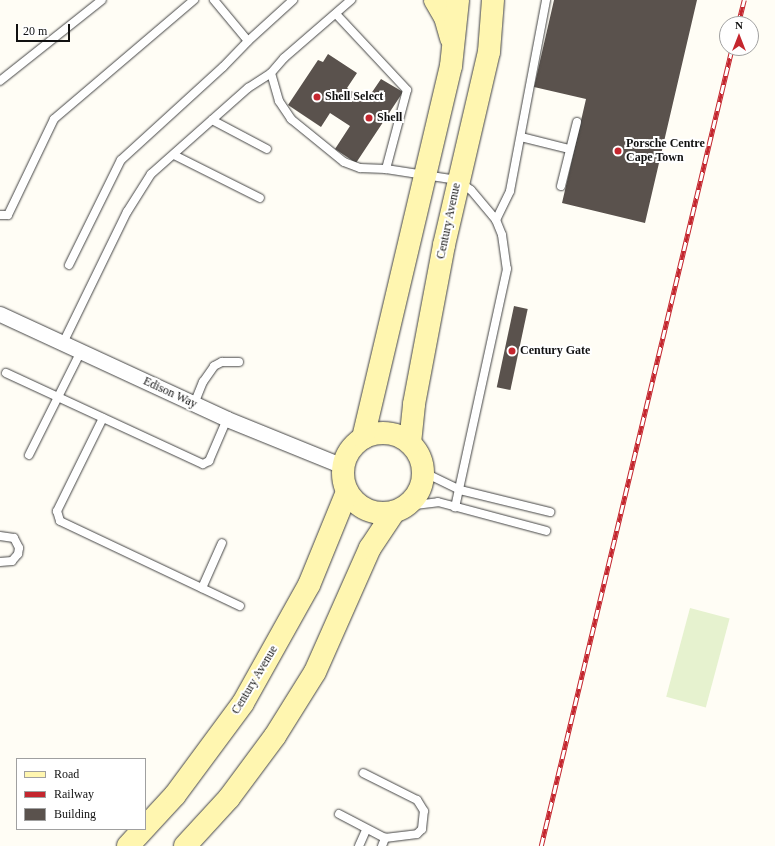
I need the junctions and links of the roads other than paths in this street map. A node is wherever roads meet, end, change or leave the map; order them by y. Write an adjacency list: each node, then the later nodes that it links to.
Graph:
1 (102, 0): 14 (lane)
2 (194, 0): 26 (lane)
3 (214, 0): 11 (lane)
4 (293, 0): 11 (lane)
5 (351, 0): 10 (lane)
6 (435, 0): 12 (street)
7 (458, 0): 12 (street)
8 (493, 0): 23 (street, Century Avenue)
9 (546, 0): 17 (lane)
10 (336, 14): 13 (lane); 21 (lane)
11 (248, 41): 28 (lane)
12 (454, 49): 22 (street)
13 (271, 73): 15 (lane); 21 (lane)
14 (0, 81)
15 (212, 120): 18 (lane); 20 (lane)
16 (577, 122): 19 (lane)
17 (521, 137): 19 (lane); 27 (lane)
18 (267, 149)
19 (569, 149): 24 (lane)
20 (174, 155): 25 (lane); 30 (lane)
21 (386, 169): 22 (lane)
22 (424, 174): 23 (lane); 38 (street)
23 (457, 180): 27 (lane); 39 (street, Century Avenue)
24 (560, 186)
25 (260, 198)
26 (0, 215)
27 (496, 220): 43 (lane)
28 (69, 265)
29 (0, 314): 30 (street, Edison Way)
30 (63, 343): 31 (street, Edison Way)
31 (81, 351): 34 (lane); 35 (street, Edison Way)
32 (239, 362): 35 (lane)
33 (6, 373): 34 (lane)
34 (58, 397): 36 (lane); 40 (lane)
35 (194, 404): 37 (street, Edison Way)
36 (103, 418): 37 (lane); 52 (lane)
37 (227, 419): 41 (street, Edison Way)
38 (362, 438): 39 (street); 41 (street)
39 (410, 443): 42 (street)
40 (29, 455)
41 (343, 466): 44 (street)
42 (423, 472): 43 (lane); 46 (street)
43 (460, 490): 45 (lane); 47 (lane)
44 (347, 492): 46 (street); 56 (street, Century Avenue)
45 (455, 507): 46 (lane); 48 (lane)
46 (400, 509): 61 (street)
47 (550, 512)
48 (546, 531)
49 (0, 536): 51 (lane)
50 (222, 543): 52 (lane)
51 (0, 562)
52 (202, 588): 53 (lane)
53 (240, 606)
54 (363, 773): 59 (lane)
55 (339, 814): 58 (lane)
56 (146, 826)
57 (143, 830): 60 (street, Century Avenue)
58 (366, 830): 59 (lane); 62 (lane)
59 (383, 842)
60 (128, 846)
61 (185, 846)
62 (359, 846)

